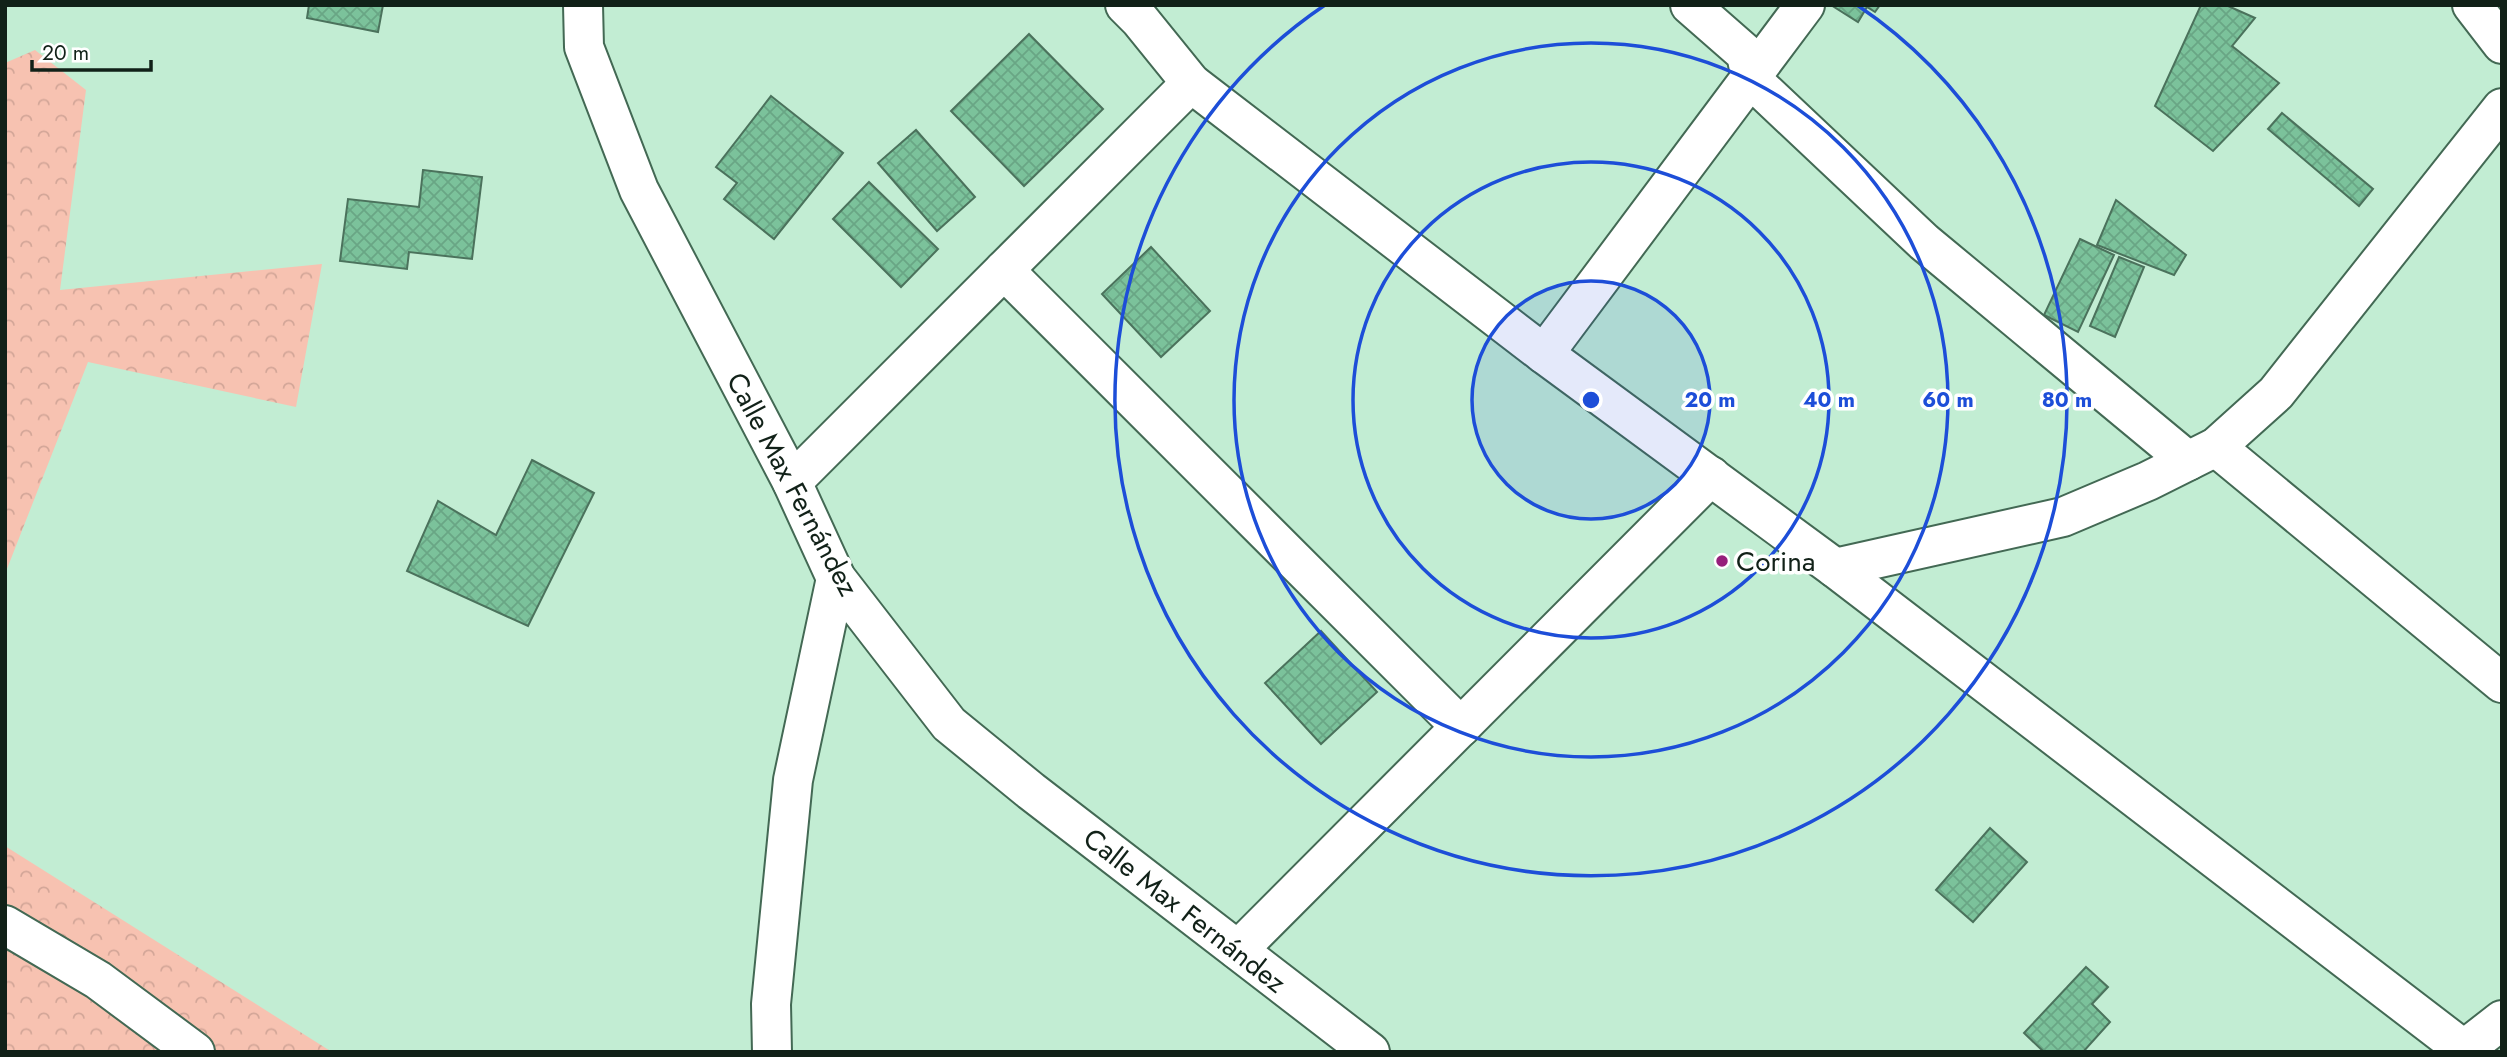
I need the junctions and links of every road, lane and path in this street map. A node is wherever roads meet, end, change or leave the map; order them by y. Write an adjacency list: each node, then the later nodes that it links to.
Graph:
1 (583, 5): 14 (street, Calle Max Fernández)
2 (1690, 5): 7 (street)
3 (1805, 5): 7 (street)
4 (2472, 5): 6 (street)
5 (1138, 10): 8 (street)
6 (2502, 44)
7 (1751, 79): 11 (street); 12 (street)
8 (1191, 83): 10 (street); 11 (street)
9 (2502, 108): 12 (street)
10 (1004, 270): 14 (street); 18 (street)
11 (1545, 354): 13 (street)
12 (2202, 454): 15 (street); 17 (street)
13 (1710, 476): 15 (street); 18 (street)
14 (792, 482): 16 (street, Calle Max Fernández)
15 (1835, 568): 22 (street)
16 (836, 578): 20 (street, Calle Max Fernández); 24 (street)
17 (2502, 683)
18 (1461, 727): 20 (street)
19 (5, 925): 23 (street)
20 (1238, 950): 25 (street, Calle Max Fernández)
21 (2502, 1020): 22 (street)
22 (2464, 1051)
23 (195, 1052)
24 (772, 1052)
25 (1370, 1052)

